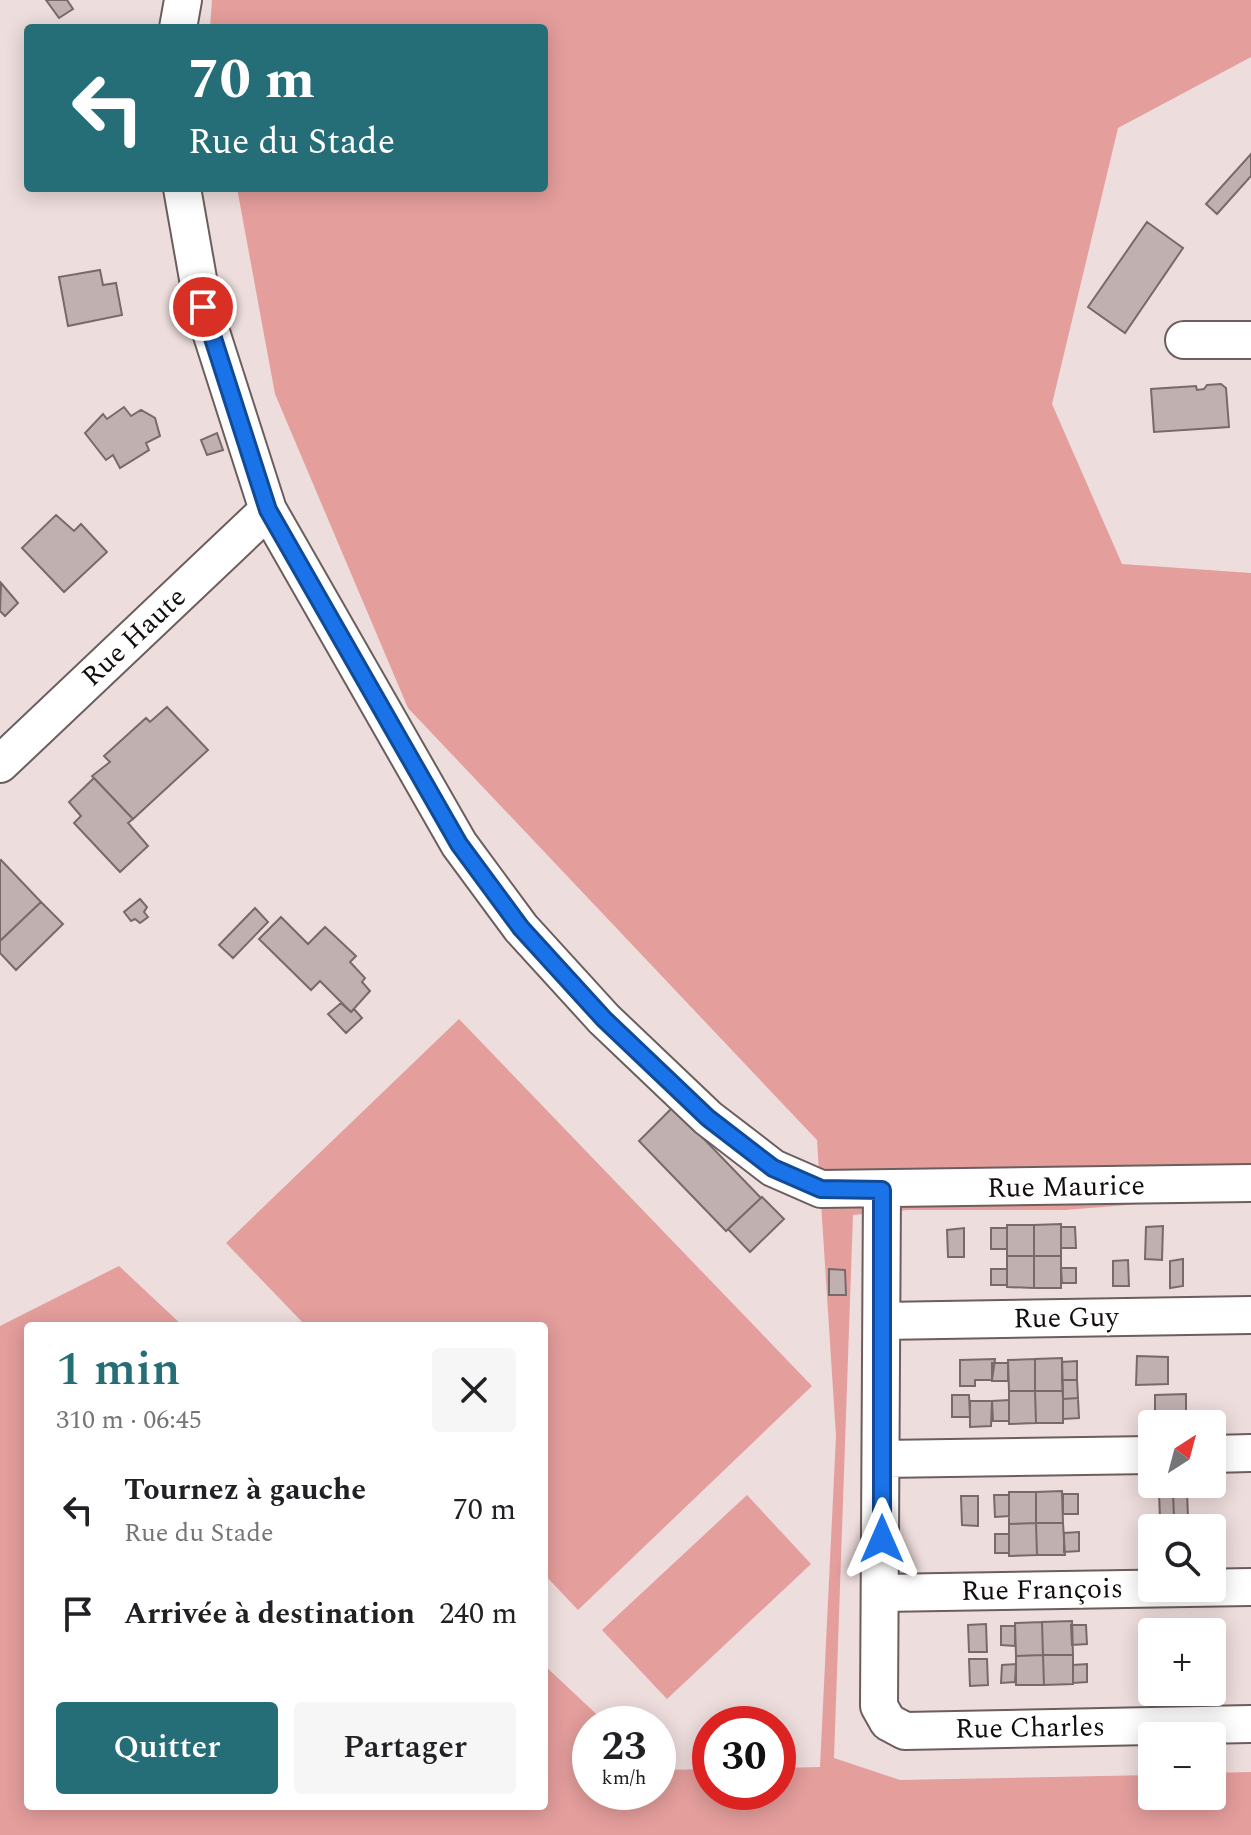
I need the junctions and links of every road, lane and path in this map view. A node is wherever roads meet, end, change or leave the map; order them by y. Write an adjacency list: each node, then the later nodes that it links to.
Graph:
1 (183, 0): 2 (street)
2 (179, 24)
3 (183, 192): 6 (street, Rue Maurice)
4 (1184, 340): 5 (street)
5 (1251, 340)
6 (268, 510): 7 (street, Rue Haute); 9 (street, Rue Maurice)
7 (0, 764)
8 (1251, 1183): 9 (street, Rue Maurice)
9 (882, 1190): 11 (street)
10 (1251, 1315): 11 (street, Rue Guy)
11 (882, 1321): 15 (street)
12 (1251, 1453): 13 (street)
13 (1226, 1454)
14 (1138, 1455): 15 (street)
15 (882, 1459): 17 (street)
16 (1251, 1587): 17 (street, Rue François)
17 (882, 1593): 18 (street, Rue Charles)
18 (1251, 1724)

